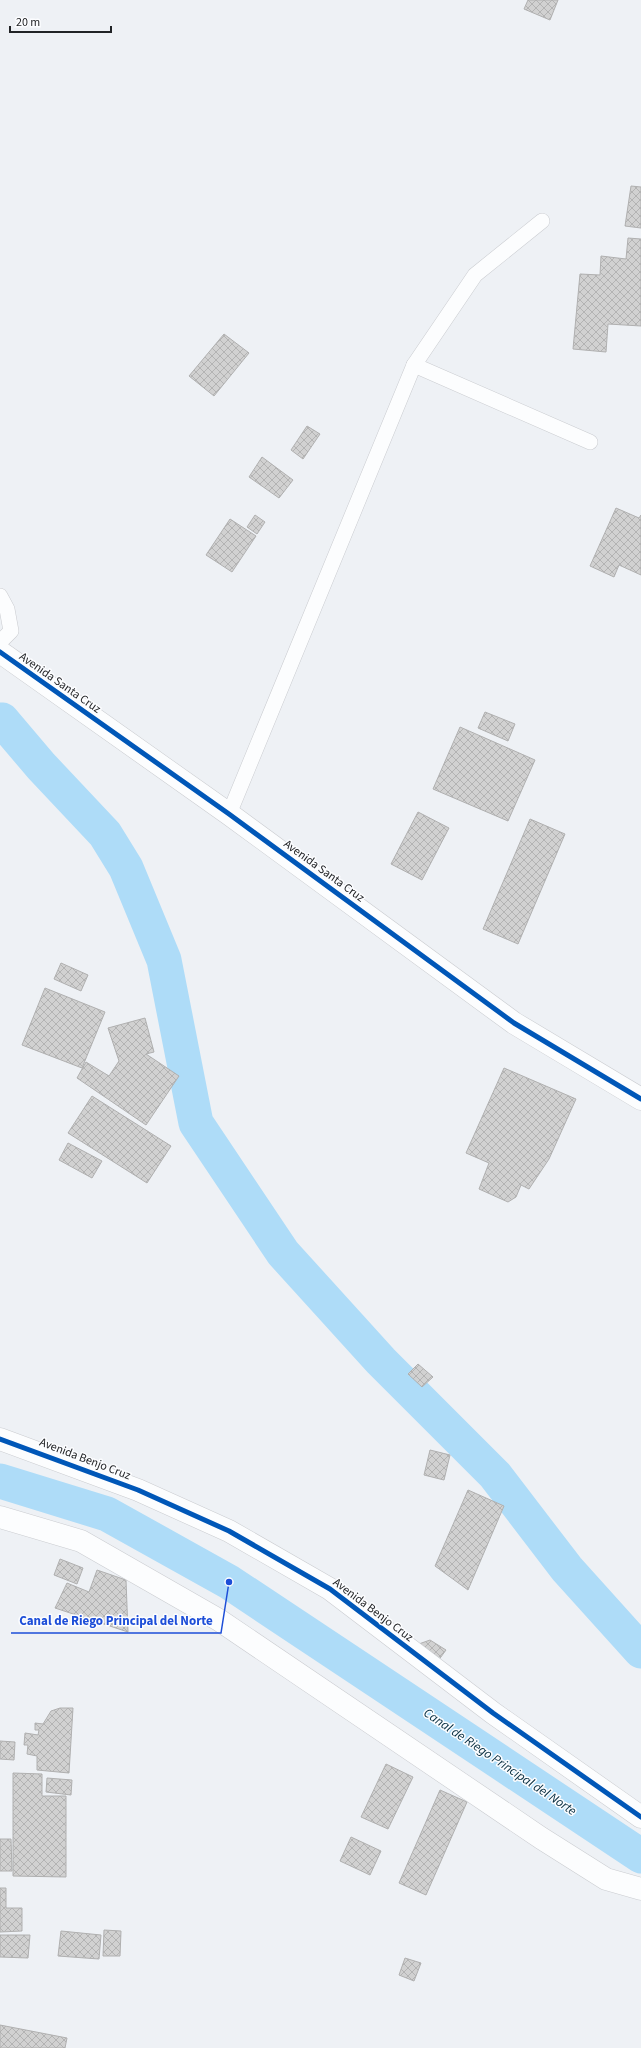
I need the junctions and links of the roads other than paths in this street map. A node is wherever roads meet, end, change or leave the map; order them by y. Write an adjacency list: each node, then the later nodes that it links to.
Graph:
1 (542, 221): 2 (lane)
2 (414, 366): 3 (lane); 7 (lane)
3 (590, 442)
4 (0, 596): 5 (lane)
5 (0, 642)
6 (0, 652): 7 (street, Avenida Santa Cruz)
7 (229, 814): 8 (street, Avenida Santa Cruz)
8 (641, 1099)
9 (0, 1439): 11 (street, Avenida Benjo Cruz)
10 (0, 1517): 12 (street)
11 (641, 1817)
12 (641, 1889)

